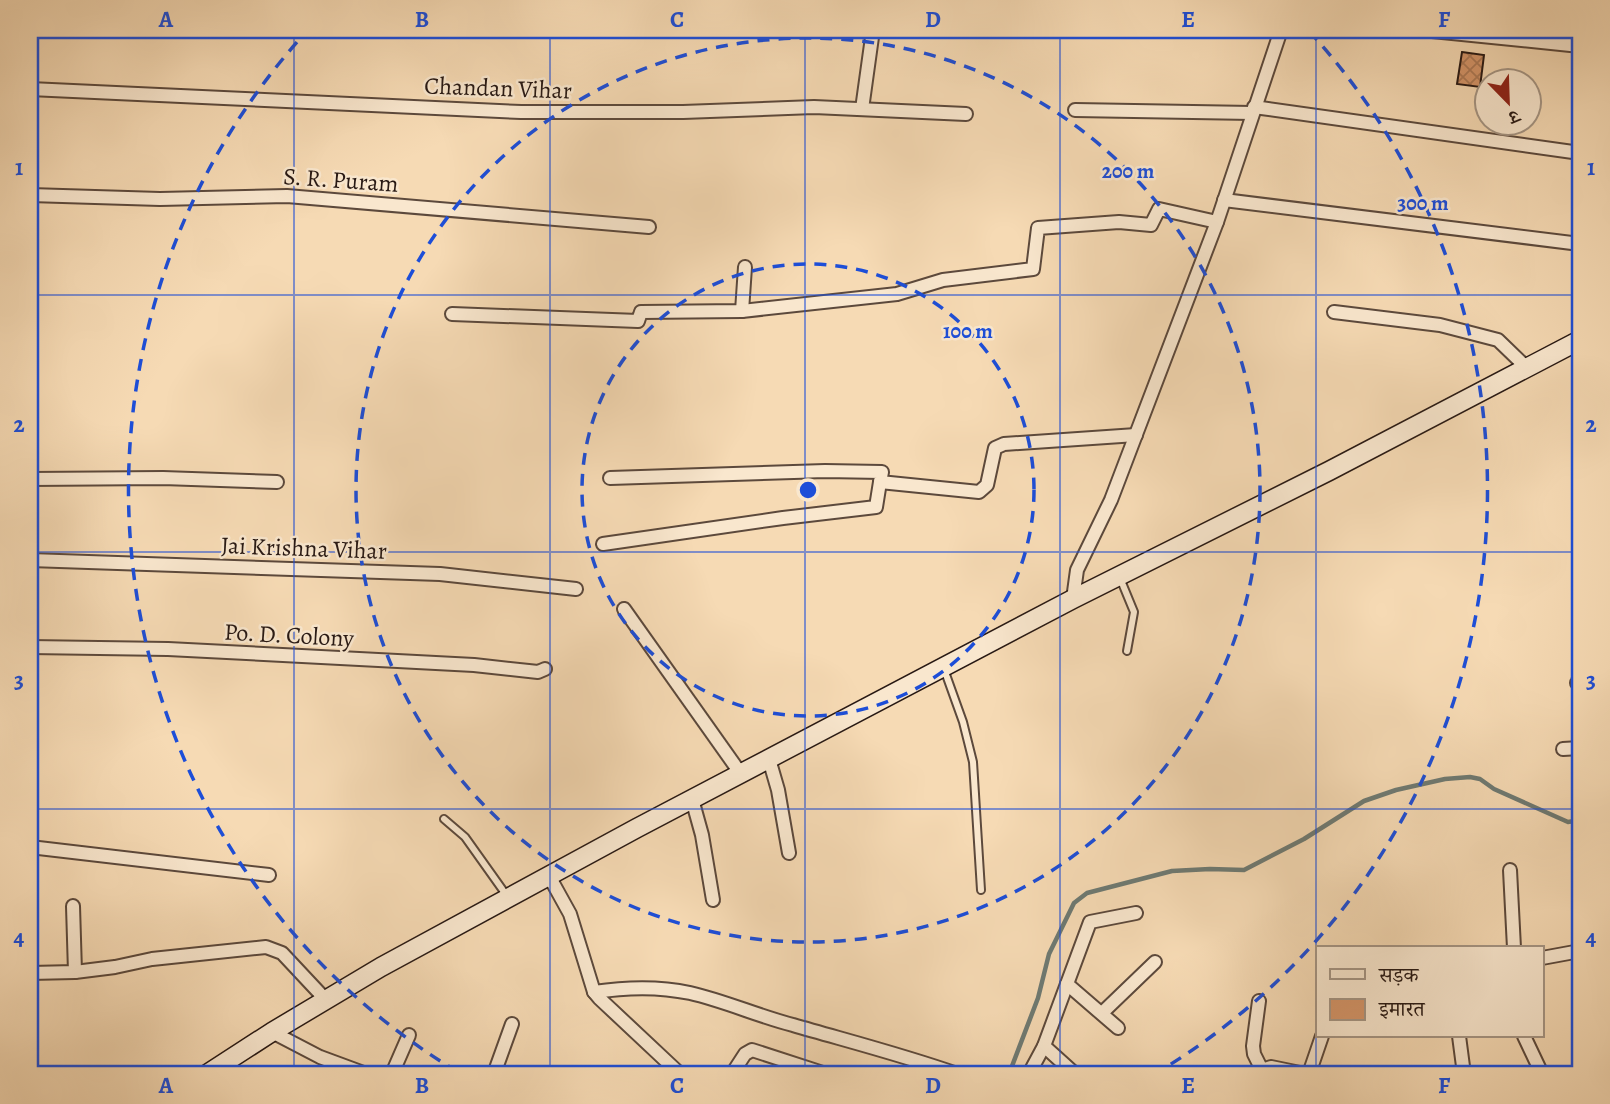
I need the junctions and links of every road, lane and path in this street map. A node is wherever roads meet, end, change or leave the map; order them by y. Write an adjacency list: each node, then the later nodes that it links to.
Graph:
1 (873, 30): 6 (street)
2 (1281, 30): 8 (street)
3 (1422, 30): 4 (street)
4 (1580, 46)
5 (30, 89): 6 (street, Chandan Vihar)
6 (862, 109): 9 (street, Chandan Vihar)
7 (1074, 110): 8 (street)
8 (1253, 110): 10 (street); 12 (street)
9 (966, 114)
10 (1580, 153)
11 (30, 195): 14 (street, S. R. Puram)
12 (1224, 200): 13 (street); 15 (street)
13 (1217, 222): 17 (street); 22 (street)
14 (649, 227)
15 (1580, 244)
16 (745, 267): 17 (street)
17 (742, 311): 19 (street)
18 (1334, 312): 21 (street)
19 (452, 314)
20 (1580, 340): 21 (street)
21 (1527, 368): 29 (street)
22 (1136, 435): 26 (street); 31 (street)
23 (610, 478): 26 (street)
24 (30, 479): 25 (street)
25 (277, 482)
26 (880, 482): 27 (street)
27 (603, 544)
28 (30, 561): 30 (street, Jai Krishna Vihar)
29 (1119, 576): 31 (street); 34 (lane)
30 (576, 589)
31 (1073, 599): 35 (street)
32 (624, 609): 40 (street)
33 (30, 647): 36 (street, Po. D. Colony)
34 (1127, 651)
35 (943, 667): 39 (street); 48 (lane)
36 (545, 669)
37 (1580, 748): 38 (street)
38 (1563, 749)
39 (769, 759): 40 (street); 44 (street)
40 (741, 774): 41 (street)
41 (692, 799): 47 (street); 50 (street)
42 (444, 819): 49 (lane)
43 (30, 847): 46 (street)
44 (789, 853)
45 (1510, 870): 53 (street)
46 (269, 875)
47 (549, 876): 49 (street); 60 (street)
48 (981, 890)
49 (508, 898): 61 (street)
50 (713, 900)
51 (73, 905): 57 (street)
52 (1136, 913): 59 (street)
53 (1514, 946)
54 (1580, 951): 55 (street)
55 (1544, 958)
56 (1156, 962): 63 (street)
57 (75, 972): 58 (street); 61 (street)
58 (30, 973)
59 (1067, 984): 63 (street); 71 (street)
60 (594, 992): 78 (street); 81 (street)
61 (326, 1000): 66 (street)
62 (1259, 1001): 73 (street)
63 (1101, 1013): 65 (street)
64 (512, 1024): 77 (street)
65 (1118, 1028)
66 (272, 1032): 72 (street); 75 (street)
67 (409, 1035): 76 (street)
68 (1321, 1038): 84 (street)
69 (1459, 1038): 85 (street)
70 (1525, 1038): 86 (street)
71 (1044, 1046): 82 (street); 83 (street)
72 (230, 1069): 74 (street)
73 (1262, 1072): 84 (street)
74 (207, 1074)
75 (366, 1074)
76 (392, 1074)
77 (494, 1074)
78 (680, 1074)
79 (732, 1074): 80 (street)
80 (826, 1074)
81 (957, 1074)
82 (1029, 1074)
83 (1074, 1074)
84 (1307, 1074)
85 (1464, 1074)
86 (1542, 1074)

